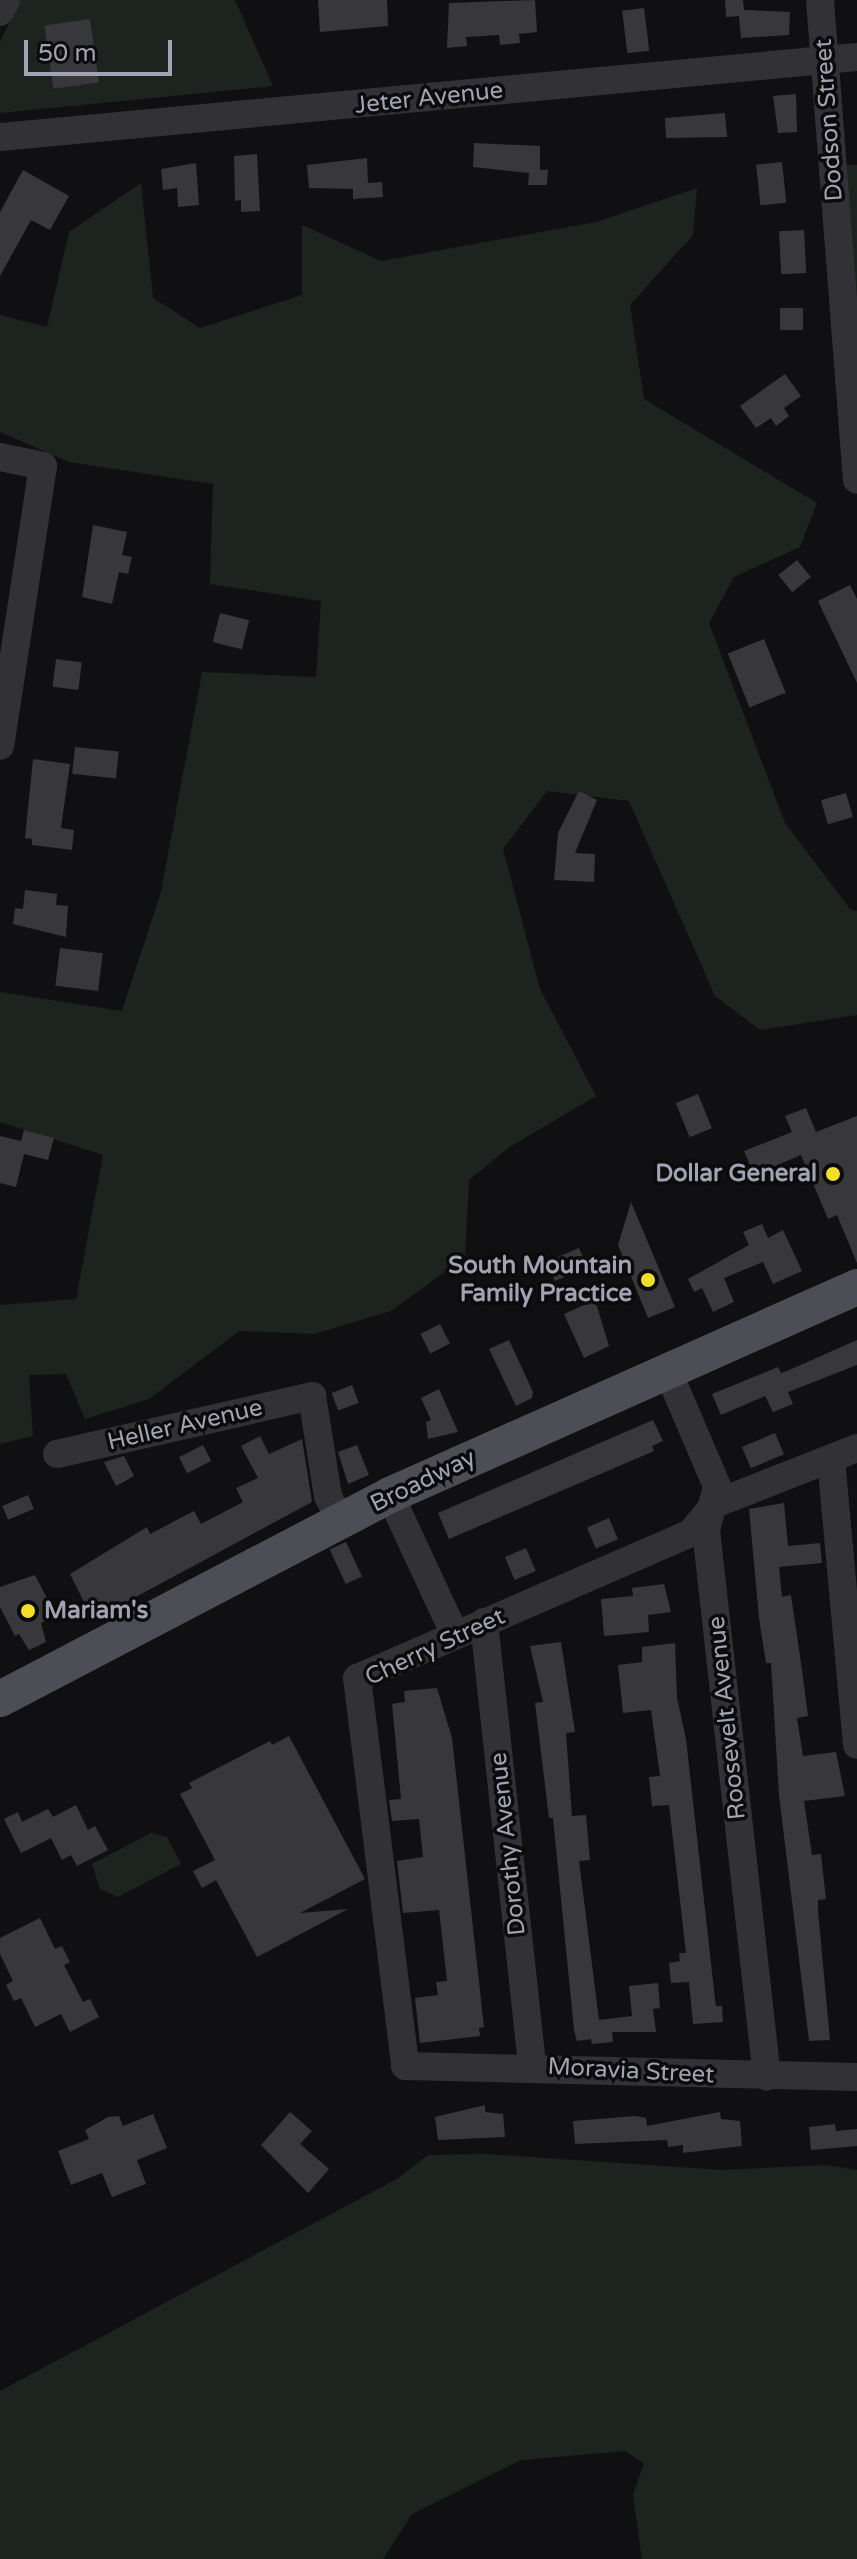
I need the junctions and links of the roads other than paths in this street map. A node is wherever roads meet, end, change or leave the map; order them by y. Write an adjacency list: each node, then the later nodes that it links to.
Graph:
1 (6, 0): 3 (street)
2 (820, 0): 5 (street, Dodson Street)
3 (0, 12)
4 (857, 57): 5 (street, Jeter Avenue)
5 (824, 60): 6 (street, Jeter Avenue); 8 (street, Dodson Street)
6 (0, 137)
7 (0, 457): 9 (street)
8 (857, 480)
9 (0, 746)
10 (857, 1287): 11 (main road, Broadway)
11 (667, 1369): 14 (main road, Broadway); 15 (street, Roosevelt Avenue)
12 (57, 1454): 16 (street, Heller Avenue)
13 (844, 1454): 15 (street, Cherry Street); 20 (street)
14 (390, 1495): 16 (main road, Broadway); 18 (street)
15 (715, 1504): 17 (street, Cherry Street); 23 (street, Roosevelt Avenue)
16 (341, 1521): 19 (main road, Broadway)
17 (484, 1622): 18 (street, Cherry Street); 22 (street, Dorothy Avenue)
18 (455, 1635): 21 (street, Cherry Street)
19 (0, 1699)
20 (857, 1745)
21 (405, 2066): 22 (street, Moravia Street)
22 (532, 2066): 23 (street, Moravia Street)
23 (767, 2077): 24 (street, Moravia Street)
24 (857, 2077)

